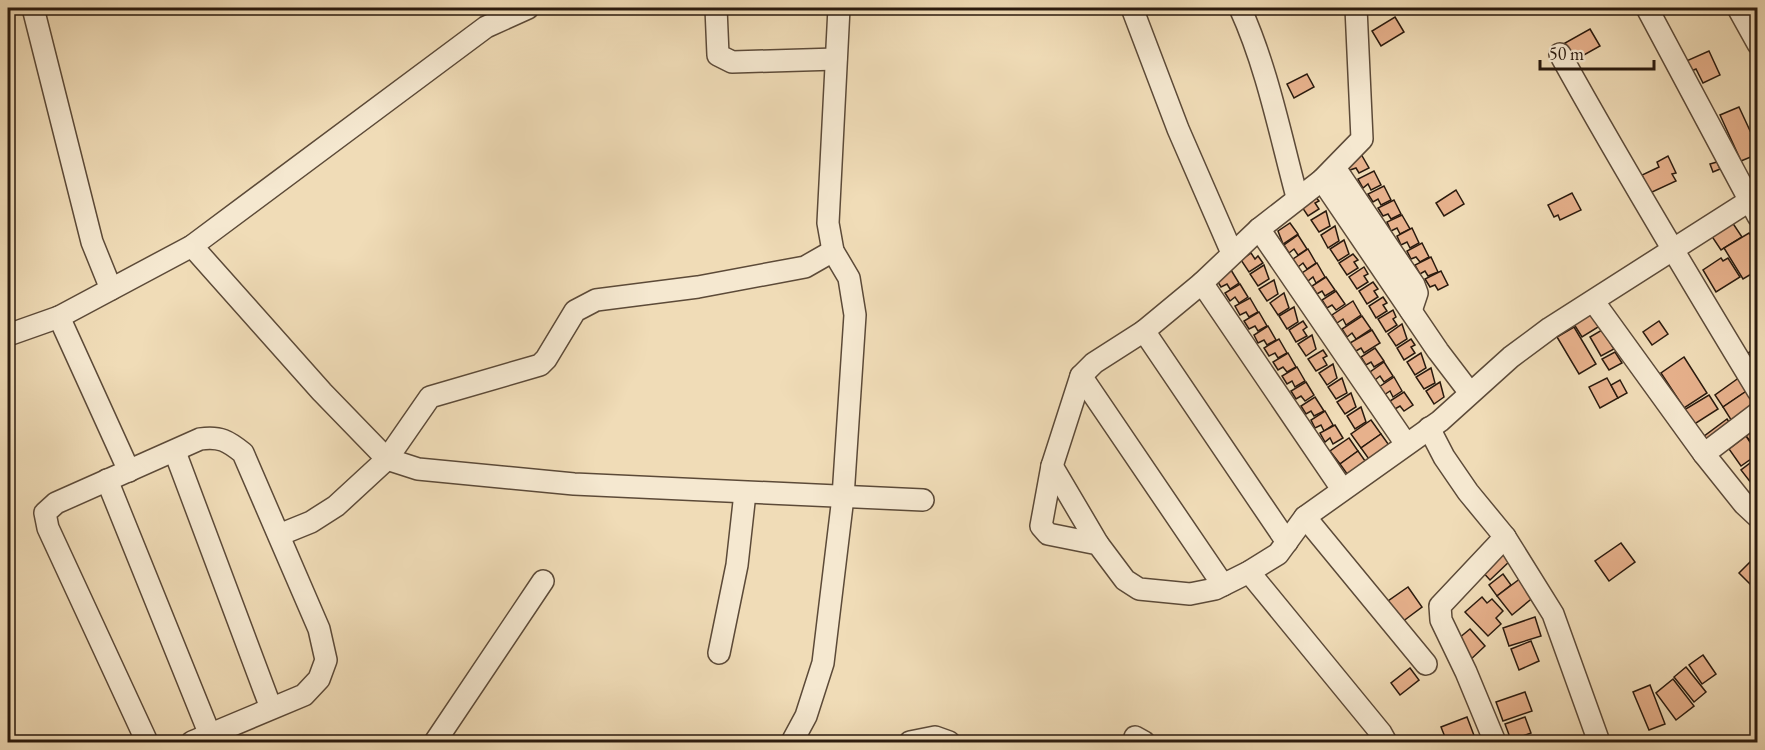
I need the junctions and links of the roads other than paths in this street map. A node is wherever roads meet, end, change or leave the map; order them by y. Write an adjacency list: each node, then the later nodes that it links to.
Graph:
1 (33, 8): 22 (street)
2 (528, 8): 17 (street)
3 (716, 8): 12 (street)
4 (839, 8): 12 (street)
5 (1132, 8): 20 (street)
6 (1240, 8): 14 (street)
7 (1356, 8): 13 (street)
8 (1647, 8): 15 (street)
9 (1738, 8): 10 (street)
10 (1758, 44)
11 (1560, 54): 18 (street)
12 (836, 59): 19 (street)
13 (1329, 174): 14 (street); 29 (street)
14 (1297, 197): 16 (street)
15 (1753, 209): 18 (street)
16 (1259, 229): 20 (street); 32 (street)
17 (192, 246): 22 (street); 35 (street)
18 (1672, 249): 23 (street); 28 (street)
19 (833, 251): 35 (street); 41 (street)
20 (1232, 253): 21 (street)
21 (1202, 283): 25 (street); 39 (street)
22 (111, 289): 24 (street)
23 (1594, 302): 29 (street); 34 (street)
24 (59, 317): 26 (street); 37 (street)
25 (1144, 331): 27 (street); 47 (street)
26 (8, 335)
27 (1082, 376): 36 (street); 51 (street)
28 (1758, 391)
29 (1470, 393): 31 (street)
30 (1758, 413): 34 (street)
31 (1429, 428): 32 (street); 46 (street)
32 (1406, 444): 39 (street)
33 (175, 452): 37 (street); 45 (street); 54 (street)
34 (1704, 454): 43 (street)
35 (387, 459): 40 (street); 45 (street)
36 (1052, 466): 48 (street); 48 (street)
37 (129, 471): 38 (street)
38 (107, 480): 55 (street); 56 (street)
39 (1342, 489): 44 (street)
40 (745, 493): 41 (street); 52 (street)
41 (843, 497): 42 (street); 58 (street)
42 (923, 501)
43 (1753, 506)
44 (1305, 517): 47 (street); 53 (street)
45 (279, 535): 54 (street)
46 (1505, 537): 62 (street); 63 (street)
47 (1287, 542): 49 (street)
48 (1098, 543): 51 (street)
49 (1249, 572): 51 (street); 61 (street)
50 (543, 581): 57 (street)
51 (1223, 585)
52 (719, 653)
53 (1426, 664)
54 (271, 708): 55 (street)
55 (201, 739)
56 (147, 742)
57 (435, 742)
58 (792, 742)
59 (910, 742): 60 (street)
60 (949, 742)
61 (1386, 742)
62 (1494, 742)
63 (1599, 742)

